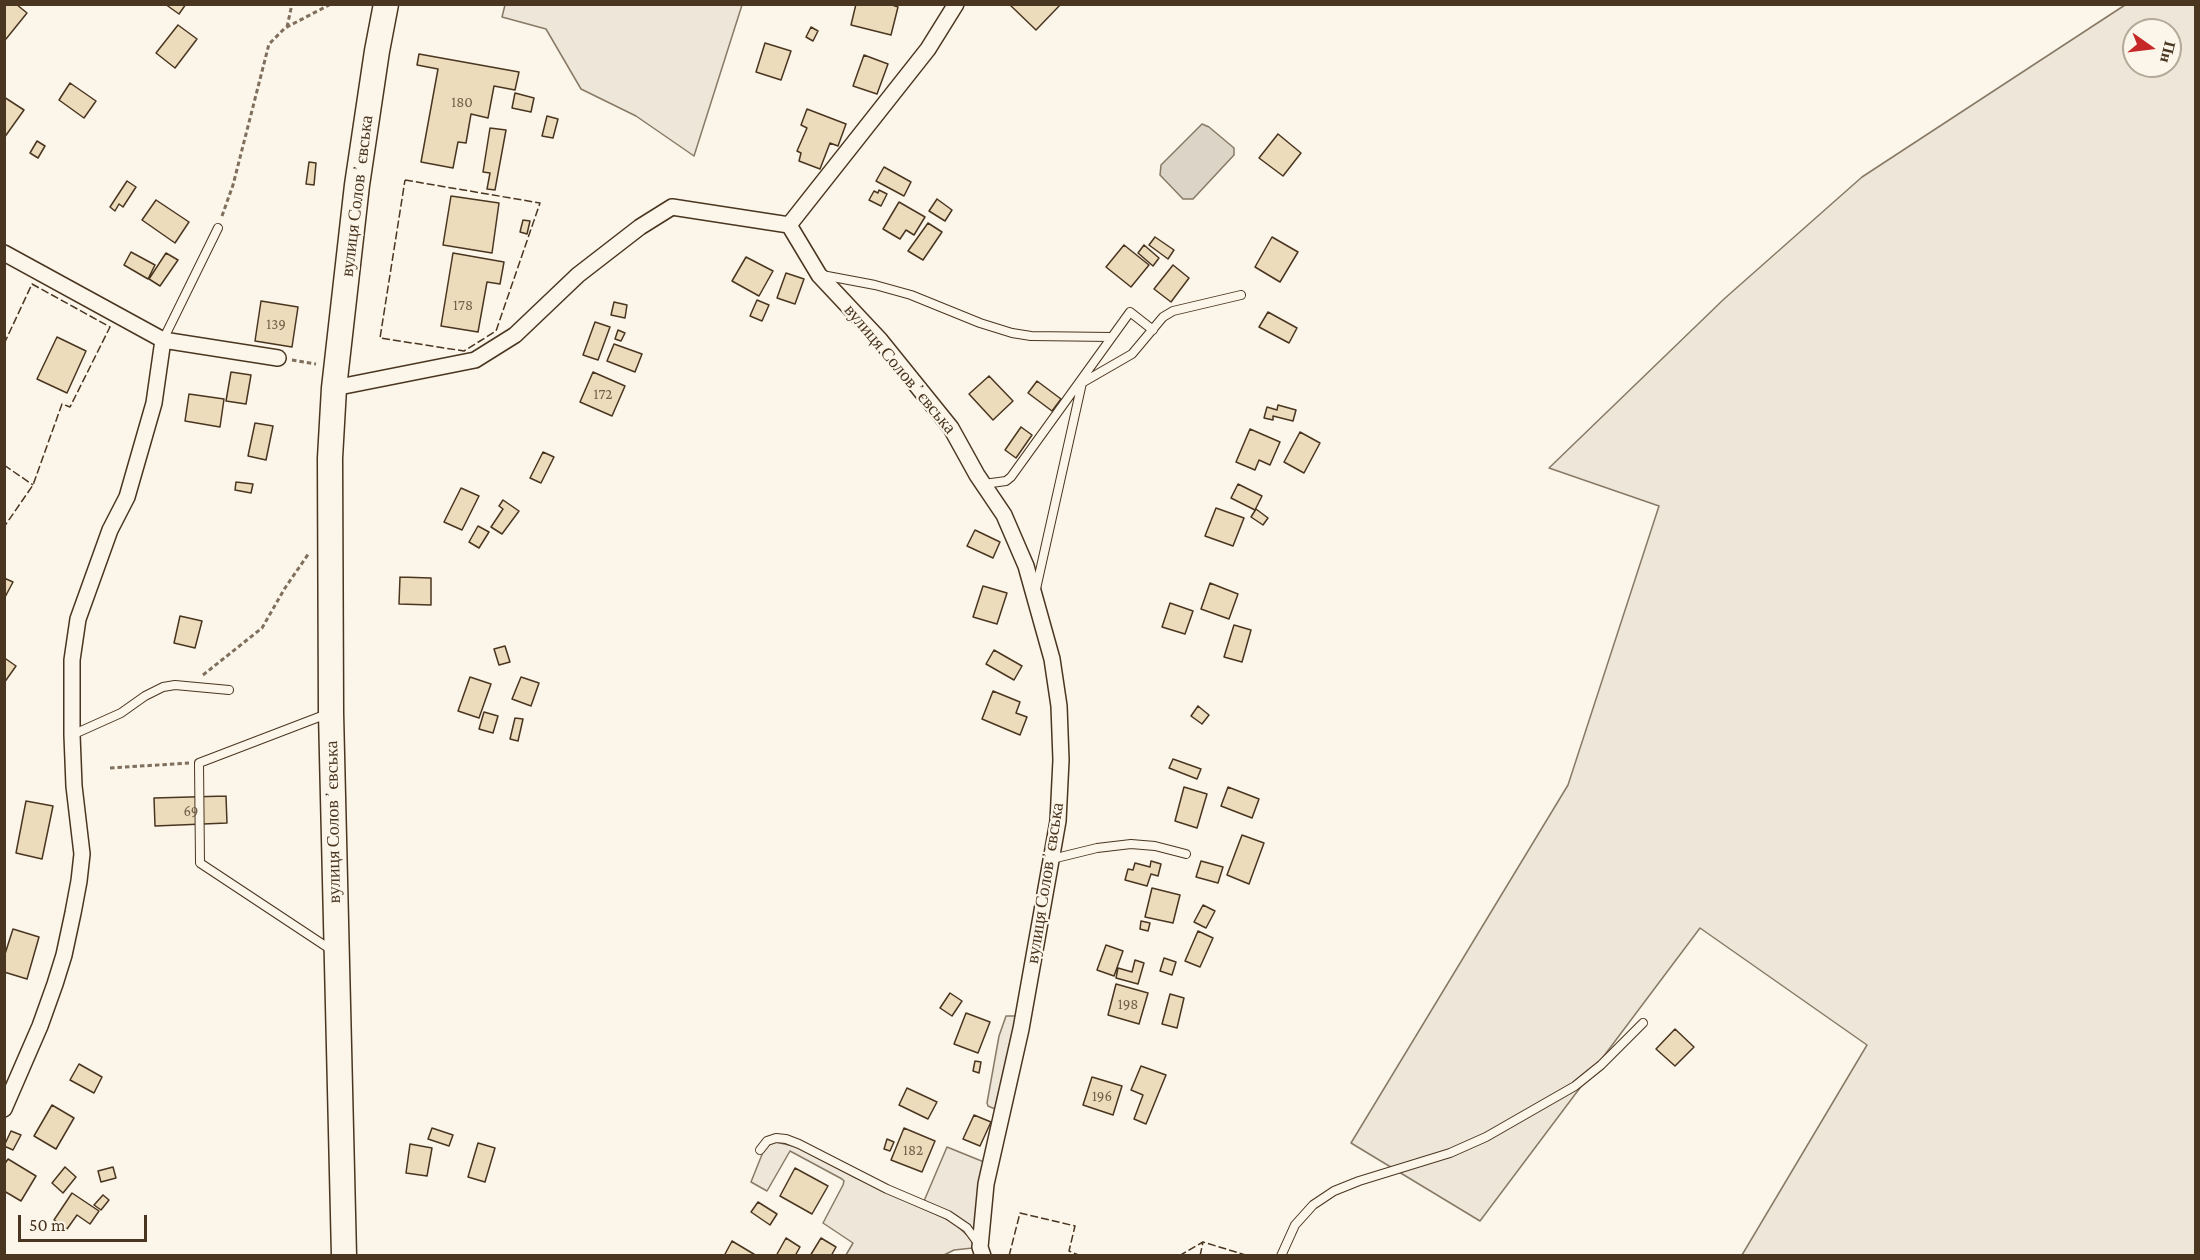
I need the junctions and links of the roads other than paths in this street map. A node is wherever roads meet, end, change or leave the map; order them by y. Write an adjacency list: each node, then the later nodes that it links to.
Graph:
1 (386, 4): 13 (main road, вулиця Соловʼєвська)
2 (956, 4): 3 (street)
3 (789, 225): 6 (street, вулиця Соловʼєвська); 13 (street)
4 (218, 228): 10 (lane)
5 (4, 253): 10 (street)
6 (819, 275): 9 (lane); 14 (street, вулиця Соловʼєвська)
7 (1241, 295): 8 (lane)
8 (1153, 330): 9 (lane); 12 (lane)
9 (1111, 337): 12 (lane)
10 (164, 340): 11 (street); 18 (street)
11 (278, 358)
12 (1079, 385): 14 (lane); 15 (lane)
13 (334, 388): 17 (main road, вулиця Соловʼєвська)
14 (984, 484): 15 (street, вулиця Соловʼєвська)
15 (1035, 596): 20 (street, вулиця Соловʼєвська)
16 (229, 690): 18 (lane)
17 (331, 713): 21 (main road, вулиця Соловʼєвська); 21 (lane)
18 (72, 735): 23 (street)
19 (1186, 854): 20 (lane)
20 (1052, 859): 25 (street, вулиця Соловʼєвська)
21 (336, 954): 26 (main road, вулиця Соловʼєвська)
22 (1643, 1023): 27 (lane)
23 (4, 1109)
24 (760, 1150): 25 (lane)
25 (982, 1251)
26 (344, 1256)
27 (1281, 1256)

